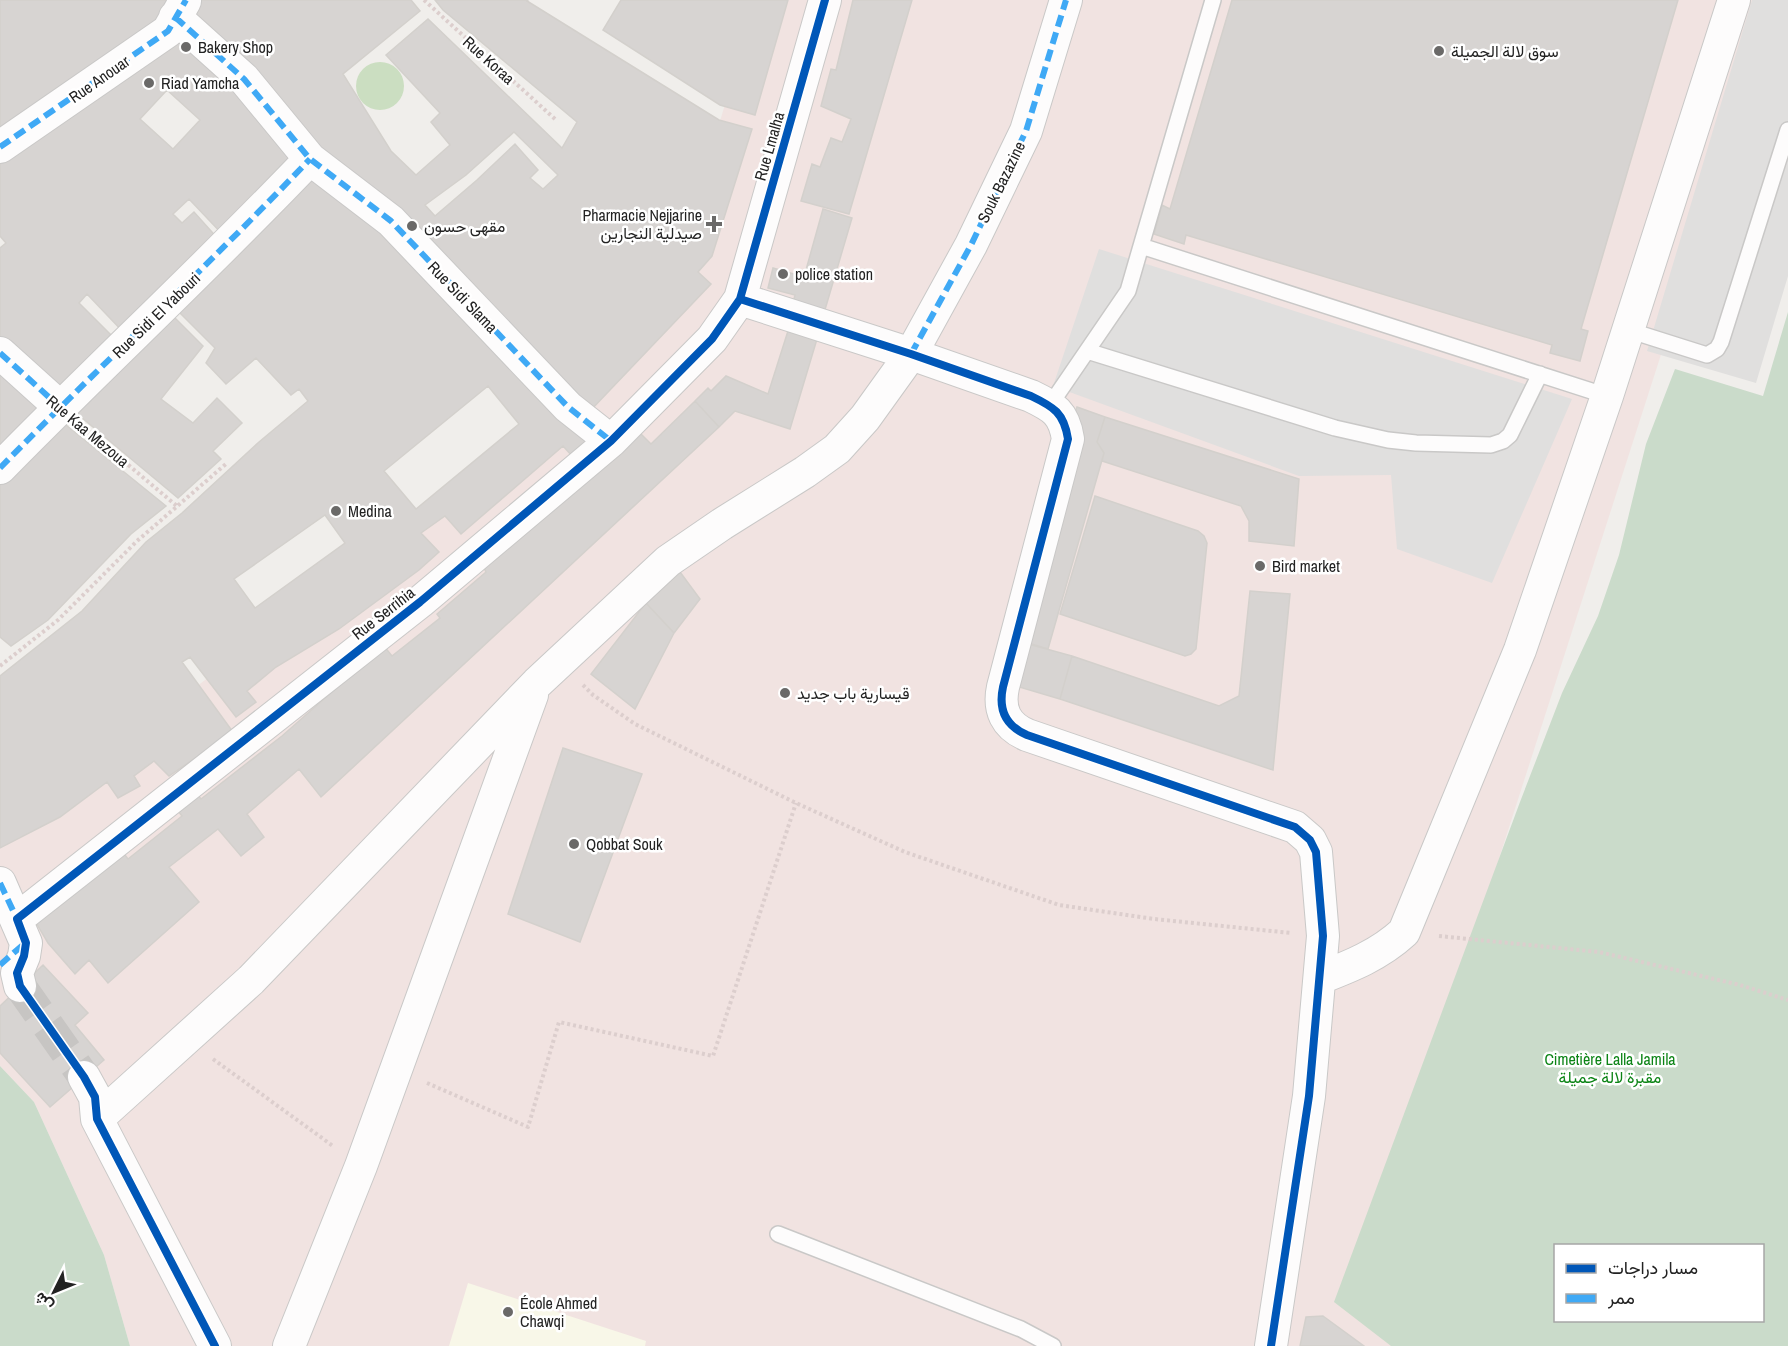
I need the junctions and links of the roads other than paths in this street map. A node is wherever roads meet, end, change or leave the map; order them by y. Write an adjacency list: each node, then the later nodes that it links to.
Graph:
1 (825, 0): 10 (street, Rue Lmalha)
2 (1066, 0): 14 (street, Souk Bazazine)
3 (1213, 0): 9 (lane)
4 (1734, 0): 11 (street)
5 (181, 8): 7 (street, Rue Anouar); 8 (street, Rue Sidi Slama)
6 (1788, 130): 11 (lane)
7 (0, 147)
8 (310, 159): 18 (street, Rue Sidi El Yabouri); 19 (street, Rue Sidi Slama)
9 (1141, 246): 12 (lane); 15 (lane)
10 (740, 299): 14 (street); 19 (street, Rue Serrihia)
11 (1628, 330): 16 (street)
12 (1087, 351): 15 (lane); 17 (lane)
13 (0, 353): 18 (street, Rue Kaa Mezoua)
14 (911, 354): 17 (street); 21 (street, Souk Bazazine)
15 (1540, 374): 16 (lane)
16 (1607, 396): 25 (street)
17 (1050, 405): 25 (street)
18 (60, 407): 20 (street, Rue Sidi El Yabouri)
19 (611, 441): 23 (street, Rue Serrihia)
20 (0, 468)
21 (537, 683): 27 (street, Souk Bazazine); 30 (street)
22 (0, 883): 23 (street)
23 (21, 931): 24 (street, Rue Serrihia)
24 (10, 975)
25 (1320, 978): 32 (street)
26 (84, 1077): 27 (street)
27 (97, 1119): 29 (street)
28 (778, 1234): 31 (lane)
29 (215, 1346)
30 (289, 1346)
31 (1053, 1346)
32 (1271, 1346)

